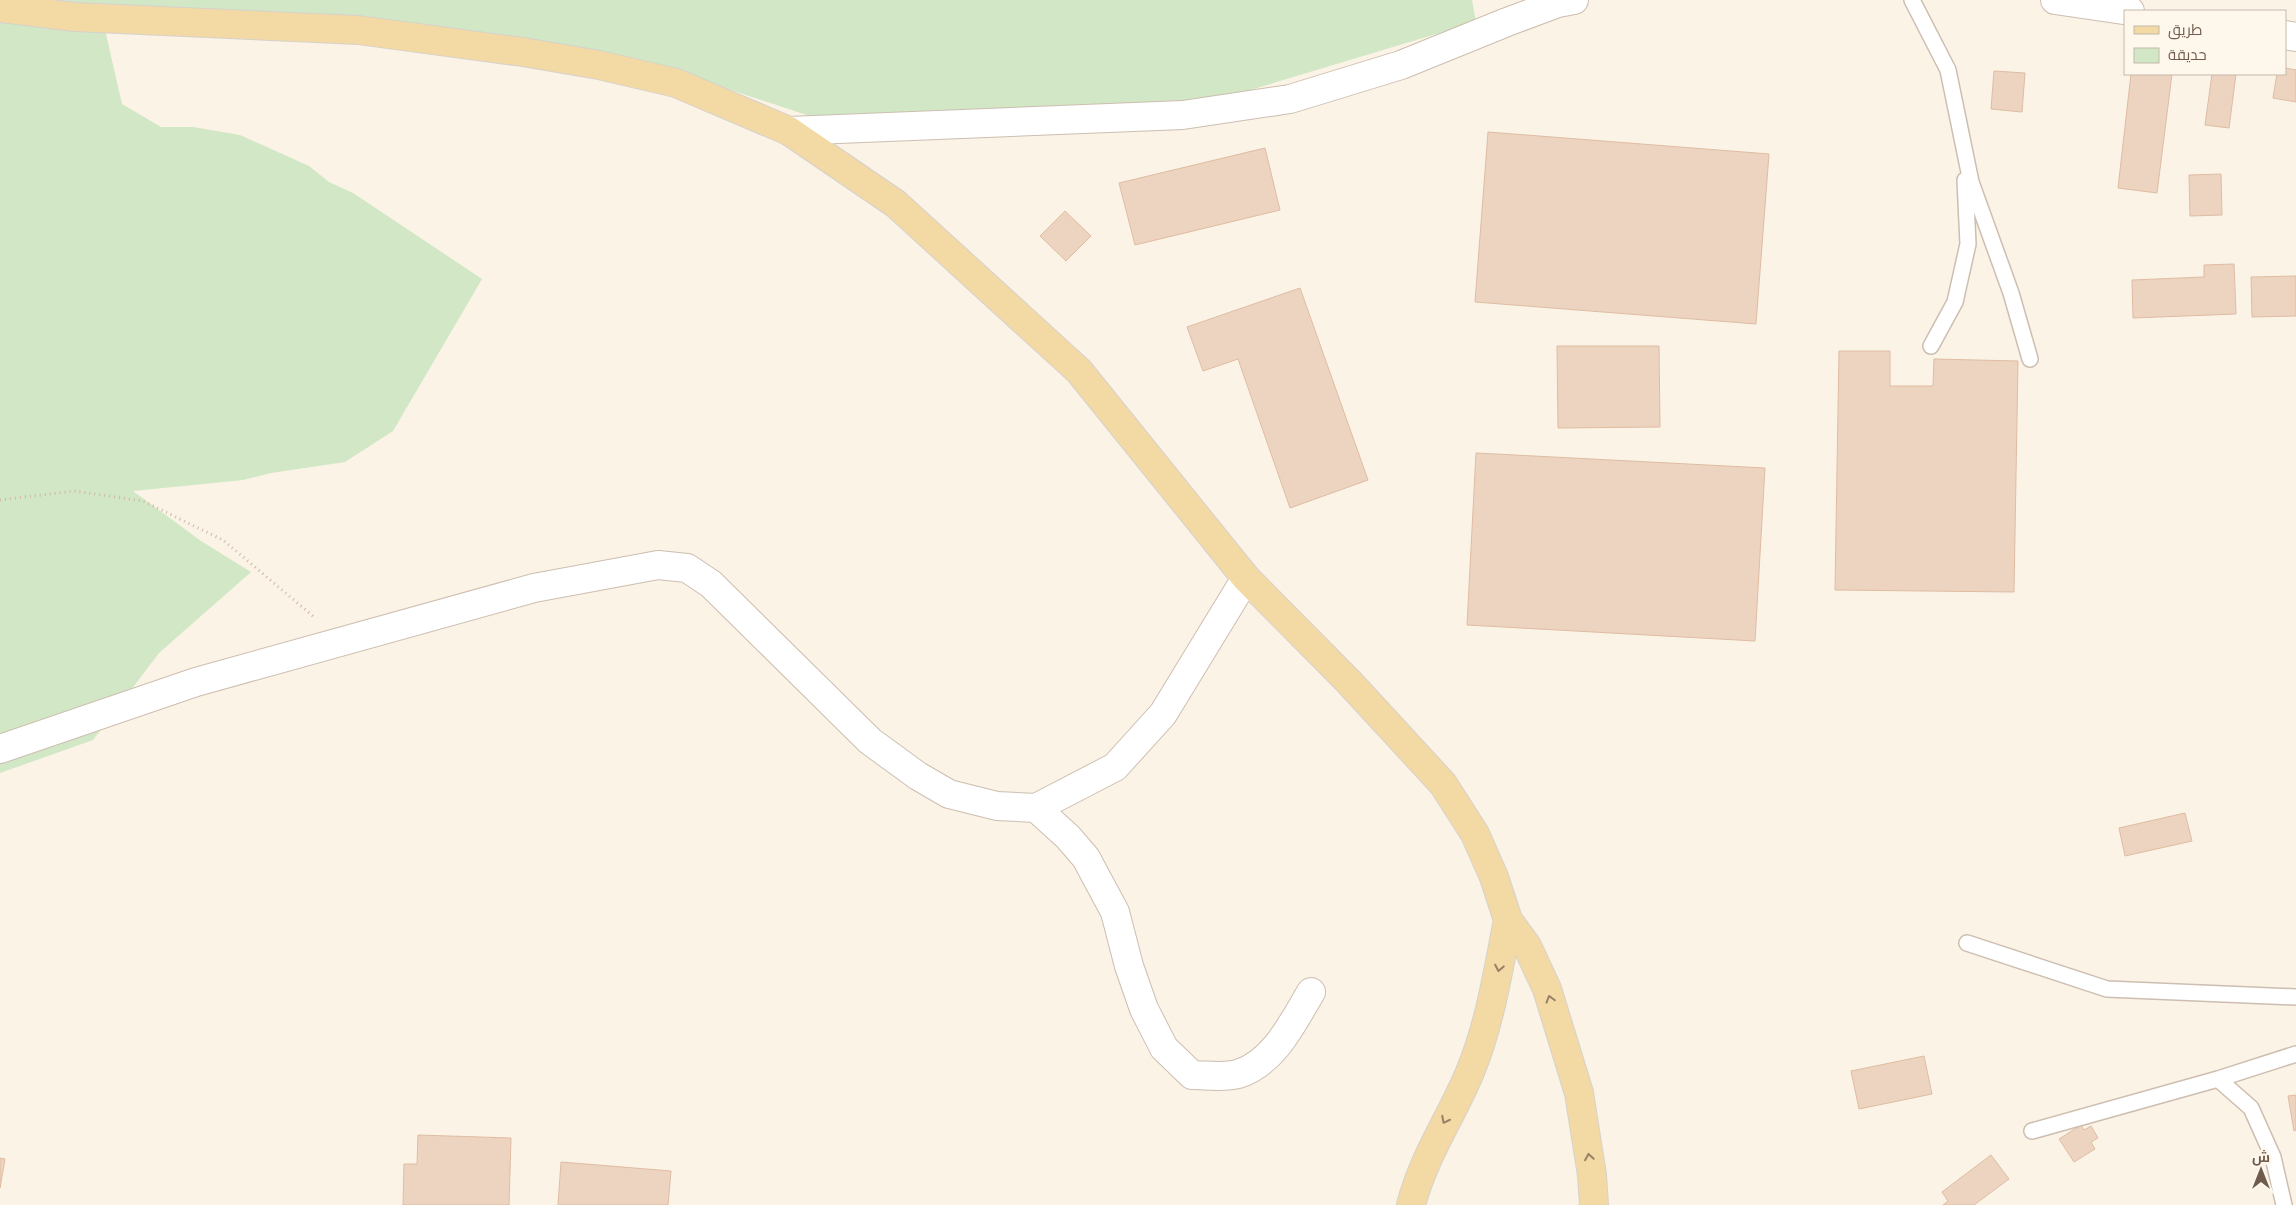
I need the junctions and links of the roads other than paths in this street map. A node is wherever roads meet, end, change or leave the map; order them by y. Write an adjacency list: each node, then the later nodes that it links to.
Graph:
1 (1574, 0): 6 (street)
2 (1912, 0): 7 (lane)
3 (2055, 0): 5 (street)
4 (0, 8): 6 (main road)
5 (2124, 10)
6 (789, 131): 10 (main road)
7 (1963, 146): 8 (lane); 9 (lane)
8 (1931, 346)
9 (2030, 359)
10 (1246, 578): 12 (street); 13 (main road)
11 (0, 749): 12 (street)
12 (1036, 808): 15 (street)
13 (1508, 920): 20 (main road, one-way to 20); 21 (main road, one-way to 13)
14 (1967, 943): 16 (lane)
15 (1311, 992)
16 (2296, 997)
17 (2296, 1054): 18 (lane)
18 (2218, 1079): 19 (lane); 22 (lane)
19 (2032, 1131)
20 (1411, 1205)
21 (1594, 1205)
22 (2284, 1205)

